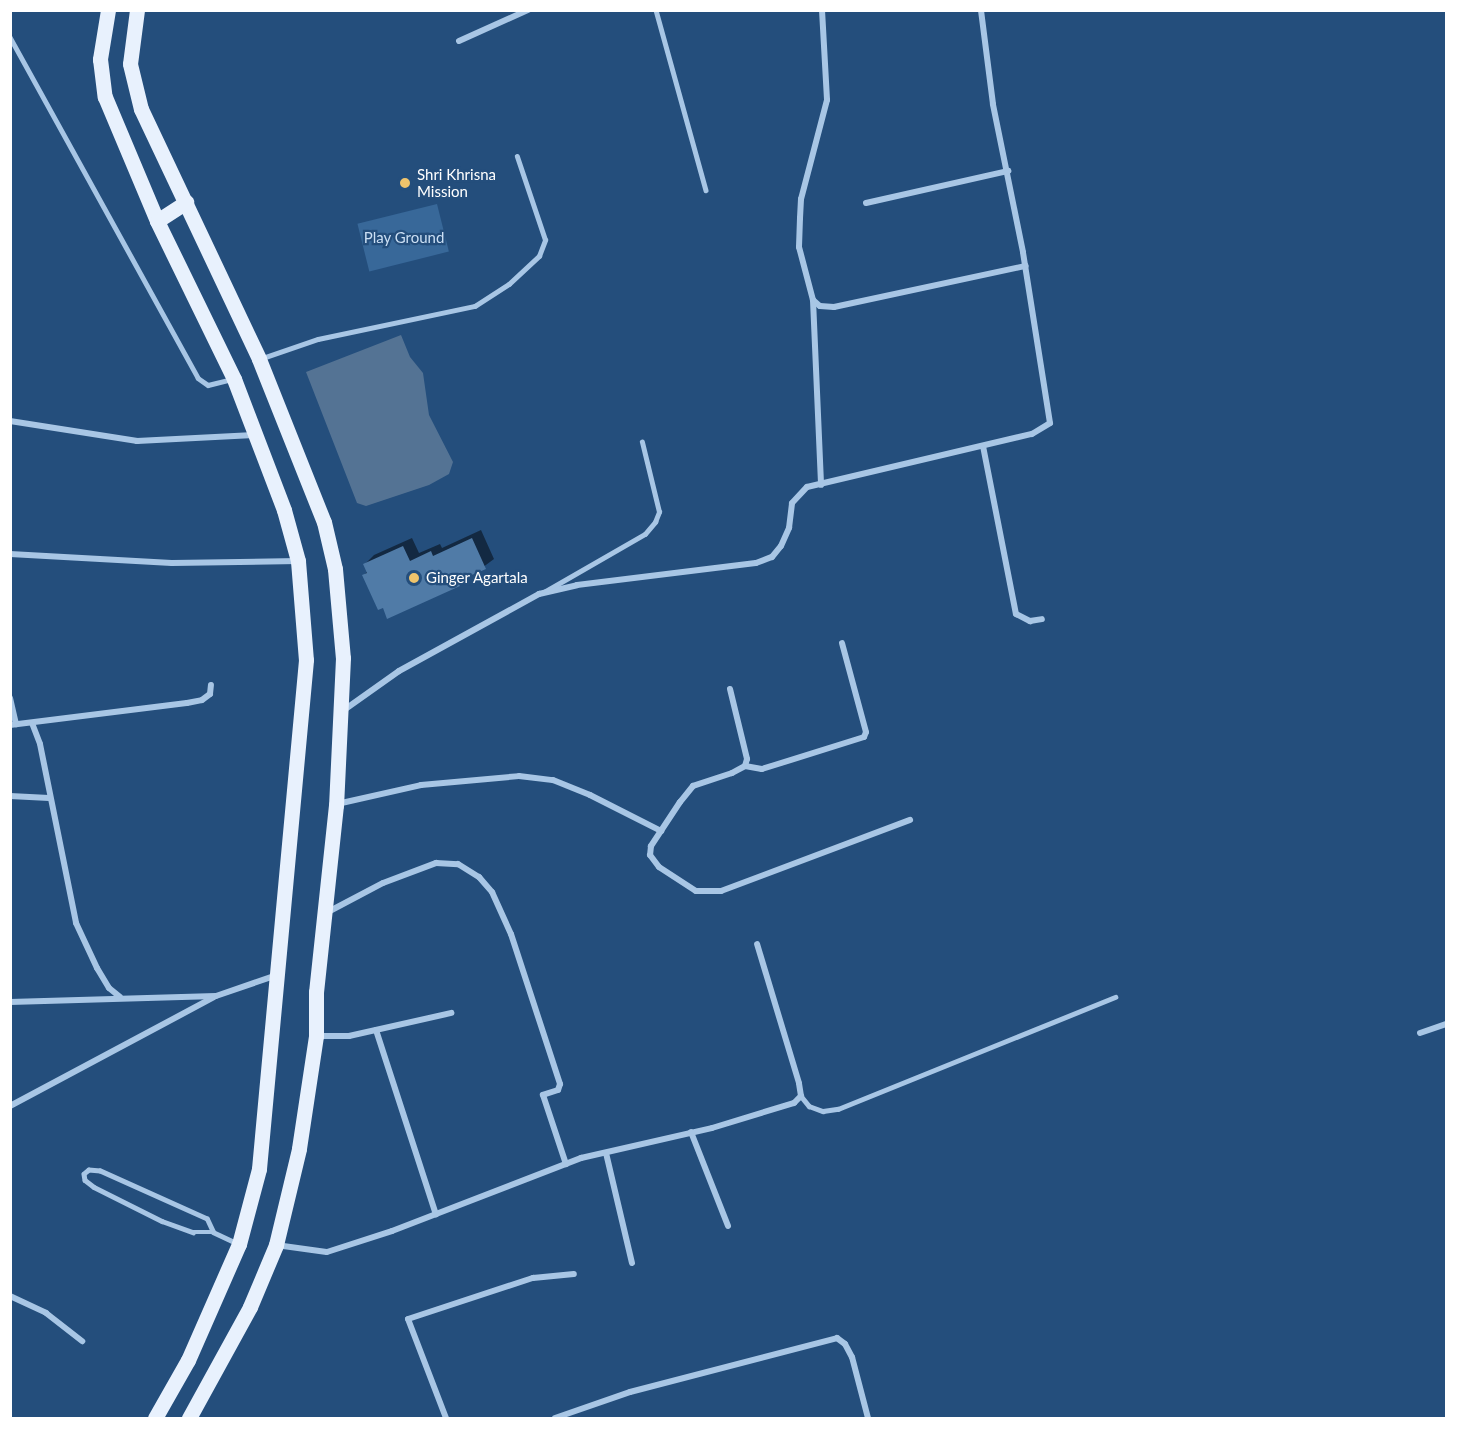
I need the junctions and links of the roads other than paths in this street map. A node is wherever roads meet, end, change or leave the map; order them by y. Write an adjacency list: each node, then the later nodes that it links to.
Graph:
1 (108, 10): 14 (main road)
2 (137, 10): 12 (main road)
3 (528, 10): 8 (street)
4 (656, 10): 11 (lane)
5 (822, 10): 16 (street)
6 (981, 10): 10 (street)
7 (10, 37): 18 (lane)
8 (459, 40)
9 (517, 157): 17 (lane)
10 (1008, 171): 13 (street); 15 (street)
11 (705, 190)
12 (186, 202): 14 (main road); 17 (main road)
13 (866, 203)
14 (157, 221): 18 (main road)
15 (1026, 267): 16 (street); 22 (street)
16 (813, 300): 23 (street)
17 (259, 359): 32 (main road)
18 (234, 378): 20 (main road)
19 (10, 421): 20 (street)
20 (255, 435): 25 (main road)
21 (642, 442): 26 (lane)
22 (983, 446): 23 (street); 27 (street)
23 (821, 484): 26 (street)
24 (11, 554): 25 (street)
25 (298, 561): 43 (main road)
26 (539, 594): 32 (street)
27 (1042, 619)
28 (842, 643): 35 (street)
29 (210, 685): 33 (street)
30 (730, 689): 35 (street)
31 (10, 698): 34 (street)
32 (342, 711): 38 (main road)
33 (32, 723): 34 (street); 37 (street)
34 (13, 725)
35 (745, 766): 40 (street)
36 (10, 796): 37 (street)
37 (49, 798): 45 (street)
38 (336, 805): 40 (street); 41 (main road)
39 (910, 820): 40 (street)
40 (661, 831)
41 (325, 913): 52 (main road); 57 (street)
42 (757, 944): 53 (street)
43 (277, 975): 44 (street); 61 (main road)
44 (216, 996): 45 (street); 54 (street)
45 (120, 997): 47 (street)
46 (1115, 997): 53 (lane)
47 (10, 1002)
48 (451, 1013): 50 (street)
49 (1446, 1024): 51 (street)
50 (376, 1030): 52 (street); 58 (street)
51 (1420, 1033)
52 (316, 1036): 62 (main road)
53 (801, 1096): 55 (street)
54 (10, 1106)
55 (691, 1132): 56 (street); 59 (street)
56 (606, 1153): 57 (street); 63 (street)
57 (566, 1164): 58 (street)
58 (436, 1215): 62 (street)
59 (728, 1226)
60 (213, 1232): 60 (lane); 61 (lane)
61 (239, 1244): 68 (main road)
62 (276, 1245): 69 (main road)
63 (632, 1263)
64 (574, 1274): 70 (street)
65 (10, 1296): 66 (street)
66 (82, 1341)
67 (579, 1415): 71 (street); 72 (street)
68 (155, 1419)
69 (189, 1419)
70 (446, 1419)
71 (555, 1419)
72 (868, 1419)

